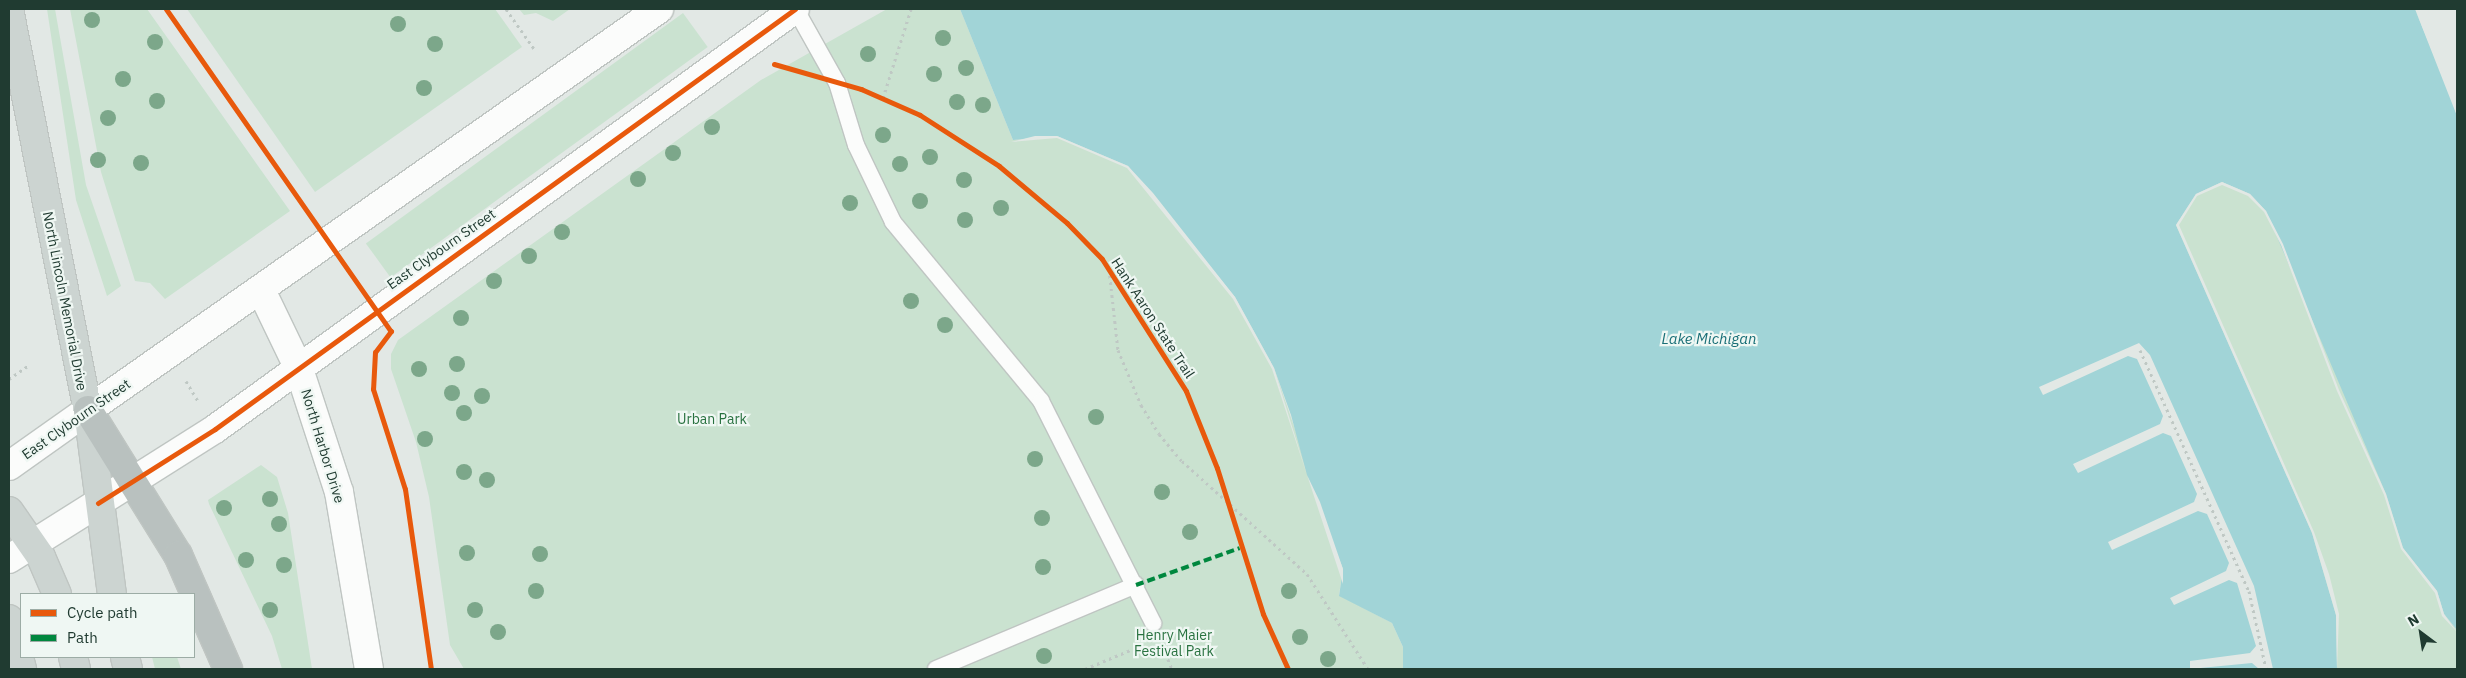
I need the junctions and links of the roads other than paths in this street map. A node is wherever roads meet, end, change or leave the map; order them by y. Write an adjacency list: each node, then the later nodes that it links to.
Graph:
1 (9, 9): 6 (main road, North Lincoln Memorial Drive)
2 (658, 9): 4 (street, East Clybourn Street)
3 (797, 9): 5 (street, East Clybourn Street); 13 (lane)
4 (261, 290): 5 (street, North Harbor Drive); 6 (street, East Clybourn Street)
5 (299, 369): 8 (street, East Clybourn Street); 22 (street, North Harbor Drive)
6 (88, 410): 7 (street, East Clybourn Street); 8 (highway); 9 (main road, North Lincoln Memorial Drive)
7 (9, 466)
8 (133, 481): 9 (street, East Clybourn Street); 16 (highway)
9 (98, 503): 11 (street, East Clybourn Street); 15 (main road, North Lincoln Memorial Drive)
10 (9, 511): 11 (main road)
11 (33, 544): 12 (street, East Clybourn Street); 14 (main road)
12 (9, 559)
13 (1136, 585): 19 (lane); 23 (lane)
14 (57, 593)
15 (112, 593)
16 (195, 593)
17 (195, 594): 21 (highway)
18 (9, 620): 20 (main road)
19 (1153, 623)
20 (22, 669)
21 (228, 669)
22 (369, 669)
23 (936, 669)

